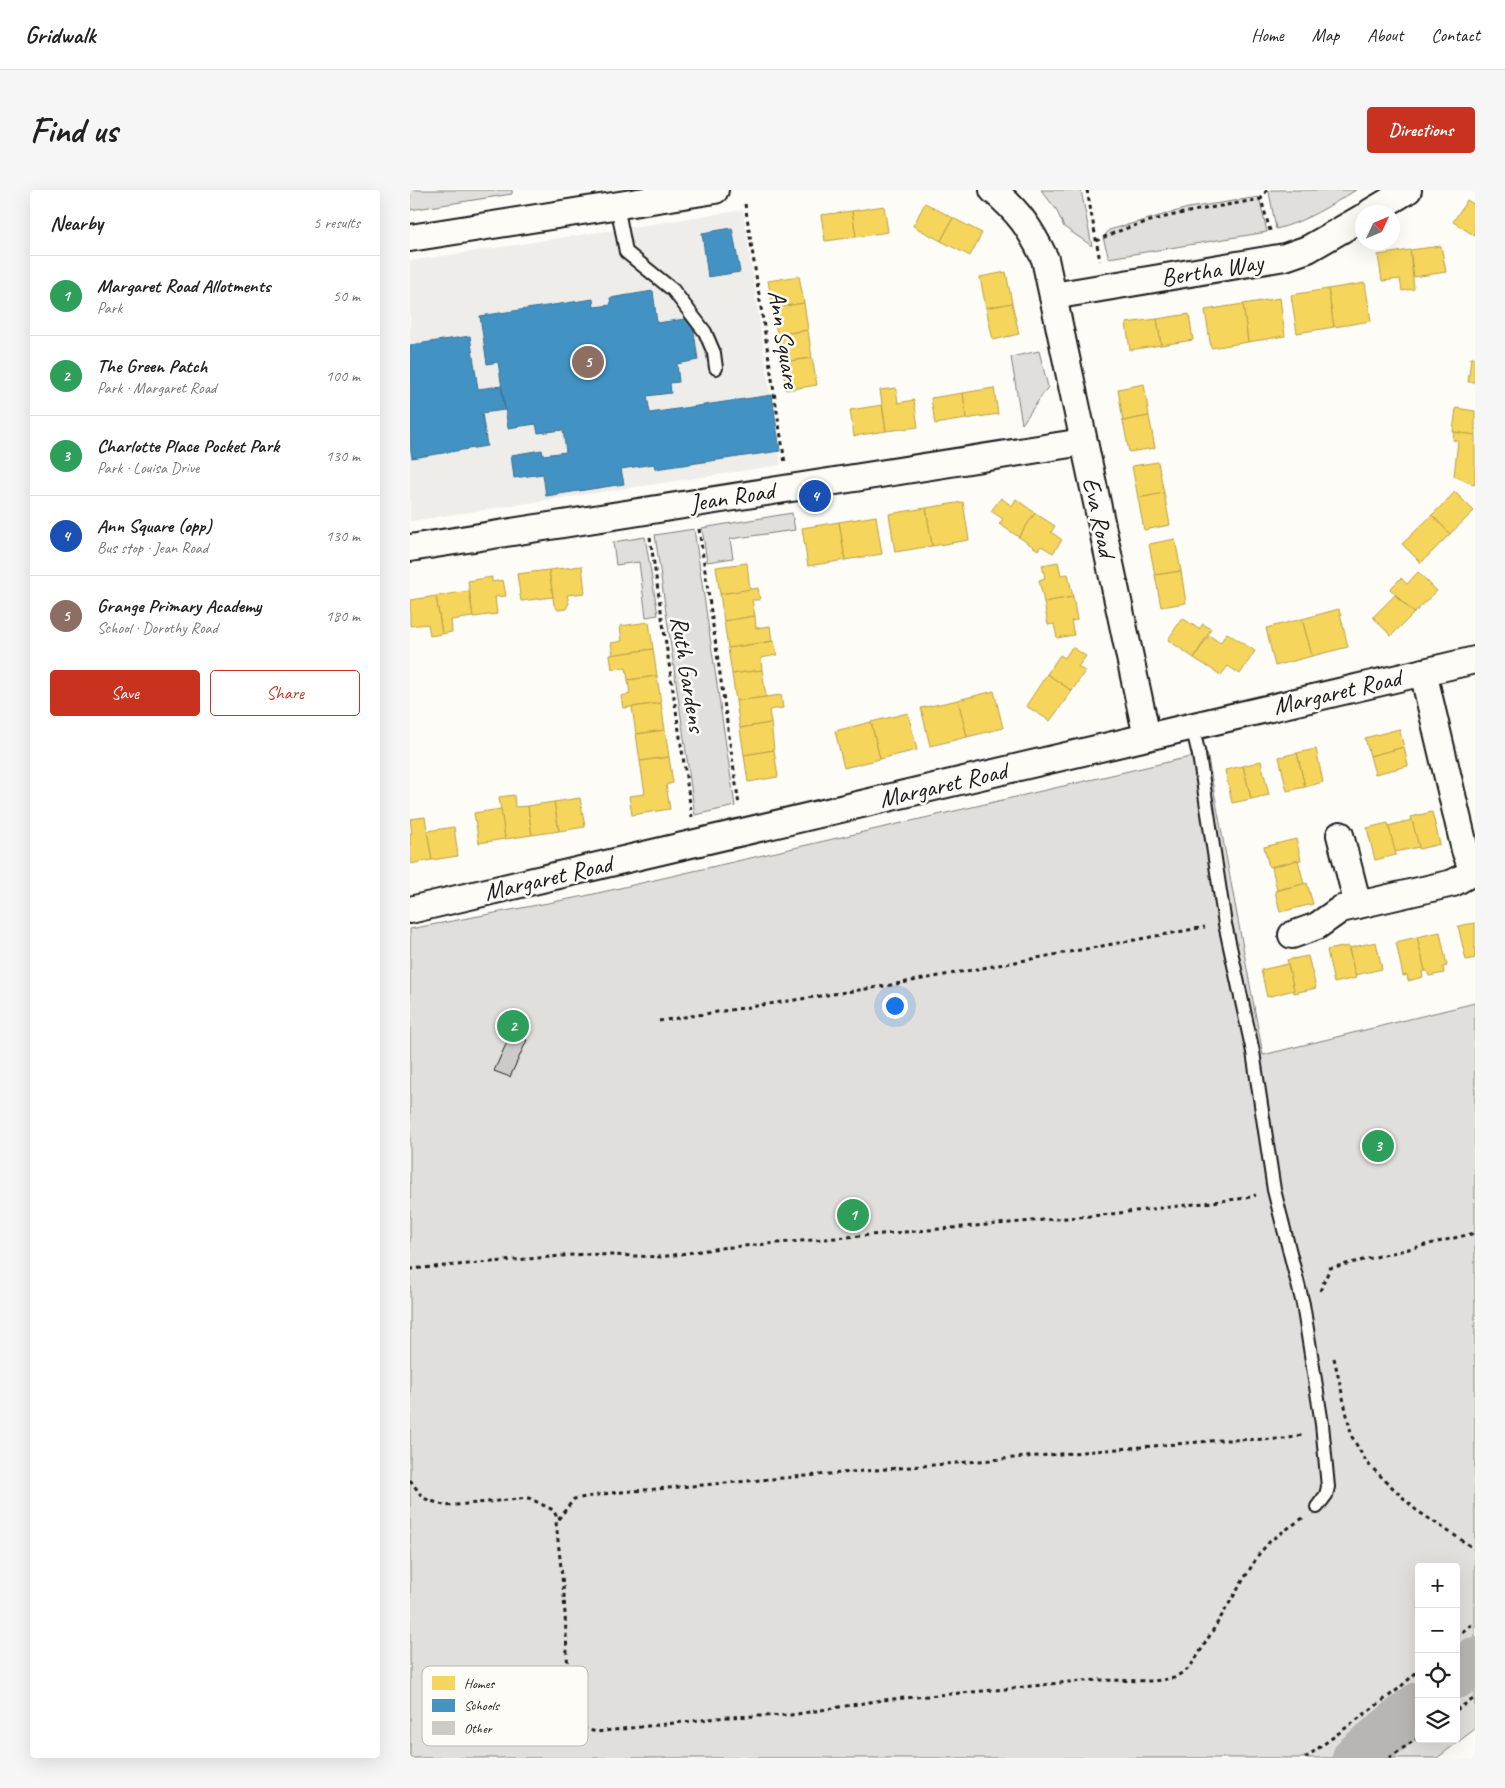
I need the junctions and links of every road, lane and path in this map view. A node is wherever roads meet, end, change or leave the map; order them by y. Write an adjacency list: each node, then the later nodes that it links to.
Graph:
1 (715, 190): 8 (street)
2 (993, 190): 15 (street, Eva Road)
3 (1087, 190): 13 (path)
4 (1268, 190): 6 (path)
5 (1408, 190): 9 (street)
6 (1261, 199): 12 (path); 13 (path)
7 (745, 204): 18 (path, Ann Square)
8 (617, 205): 11 (street); 16 (lane)
9 (1383, 205)
10 (1355, 222): 15 (street, Bertha Way)
11 (410, 238)
12 (1272, 238)
13 (1096, 240): 14 (path)
14 (1101, 264)
15 (1054, 296): 17 (street, Eva Road)
16 (716, 368)
17 (1083, 442): 21 (street, Jean Road); 25 (street, Eva Road)
18 (786, 468)
19 (698, 524): 26 (path, Ruth Gardens)
20 (649, 531): 27 (path, Ruth Gardens)
21 (410, 548)
22 (1475, 660): 23 (street, Margaret Road)
23 (1423, 672): 24 (street, Margaret Road); 29 (street)
24 (1192, 726): 25 (street, Margaret Road); 32 (lane)
25 (1147, 738): 31 (street, Margaret Road)
26 (740, 810)
27 (693, 822)
28 (1340, 835): 30 (street)
29 (1474, 873): 30 (street)
30 (1358, 904): 33 (street)
31 (410, 910)
32 (1225, 924): 34 (path); 35 (lane)
33 (1292, 934)
34 (659, 1021)
35 (1274, 1190): 37 (path); 40 (lane)
36 (1475, 1233): 38 (path)
37 (410, 1269)
38 (1320, 1292)
39 (1333, 1354): 44 (path)
40 (1322, 1424): 42 (lane); 43 (path)
41 (410, 1480): 43 (path)
42 (1317, 1507): 51 (path)
43 (558, 1519): 47 (path)
44 (1475, 1549)
45 (1475, 1623): 46 (path)
46 (1460, 1633)
47 (568, 1666)
48 (1415, 1674): 53 (path)
49 (1475, 1698): 50 (path)
50 (1460, 1707)
51 (588, 1730)
52 (1415, 1739): 54 (path)
53 (1305, 1758)
54 (1389, 1758)

